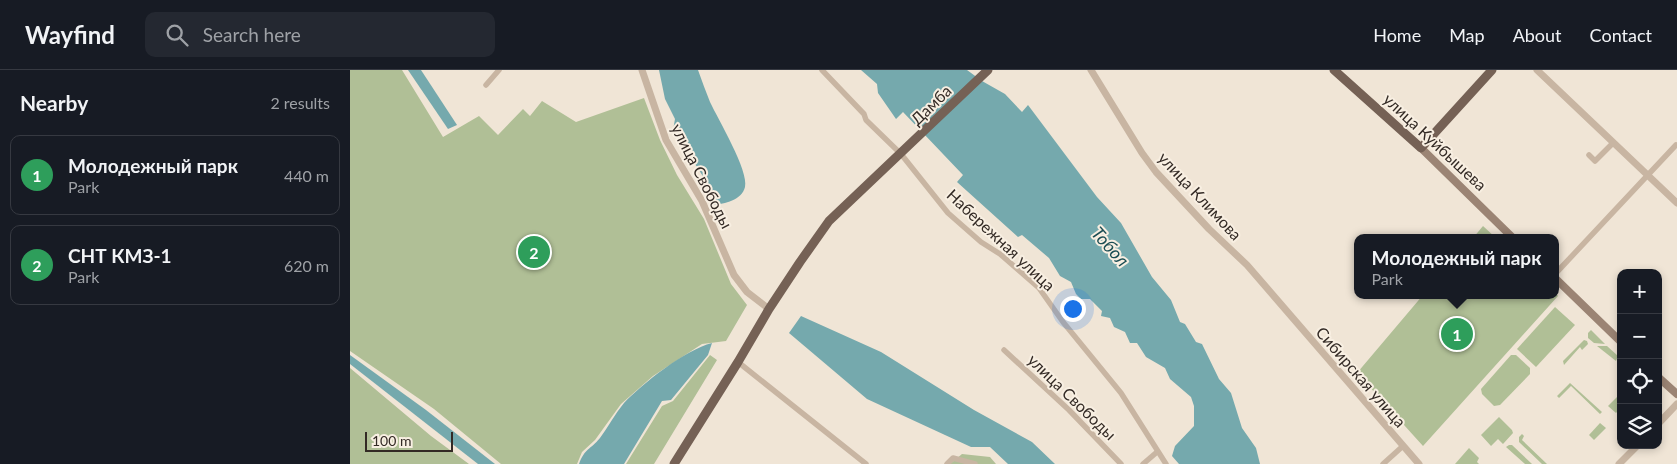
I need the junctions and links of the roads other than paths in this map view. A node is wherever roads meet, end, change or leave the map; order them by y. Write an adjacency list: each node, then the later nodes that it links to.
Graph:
1 (499, 70): 9 (street)
2 (642, 70): 21 (street, улица Свободы)
3 (822, 70): 13 (street, Набережная улица)
4 (988, 70): 13 (main road, Дамба)
5 (1091, 70): 20 (street, улица Климова)
6 (1334, 70): 12 (main road, улица Куйбышева)
7 (1492, 70): 12 (main road)
8 (1537, 70): 10 (street)
9 (486, 85)
10 (1613, 143): 14 (street); 15 (street)
11 (1676, 145): 15 (street)
12 (1421, 148): 17 (main road, улица Куйбышева)
13 (901, 154): 21 (main road, Дамба); 31 (street, Набережная улица)
14 (1589, 155)
15 (1646, 175): 16 (street); 18 (street)
16 (1677, 203)
17 (1510, 234)
18 (1559, 270)
19 (1559, 282): 22 (main road)
20 (1283, 308): 29 (street, Сибирская улица)
21 (769, 309): 24 (main road, Дамба)
22 (1617, 338)
23 (1004, 350): 36 (street, улица Свободы)
24 (738, 362): 32 (main road, Дамба); 33 (street)
25 (1662, 381): 26 (main road)
26 (1677, 394)
27 (1677, 404): 28 (street)
28 (1662, 420)
29 (1403, 446): 39 (street); 40 (street, Сибирская улица)
30 (1634, 449): 41 (street)
31 (1157, 452): 37 (street); 38 (street, Набережная улица)
32 (674, 464)
33 (866, 464)
34 (947, 464): 35 (street)
35 (975, 464)
36 (1121, 464)
37 (1143, 464)
38 (1166, 464)
39 (1383, 464)
40 (1419, 464)
41 (1620, 464)

